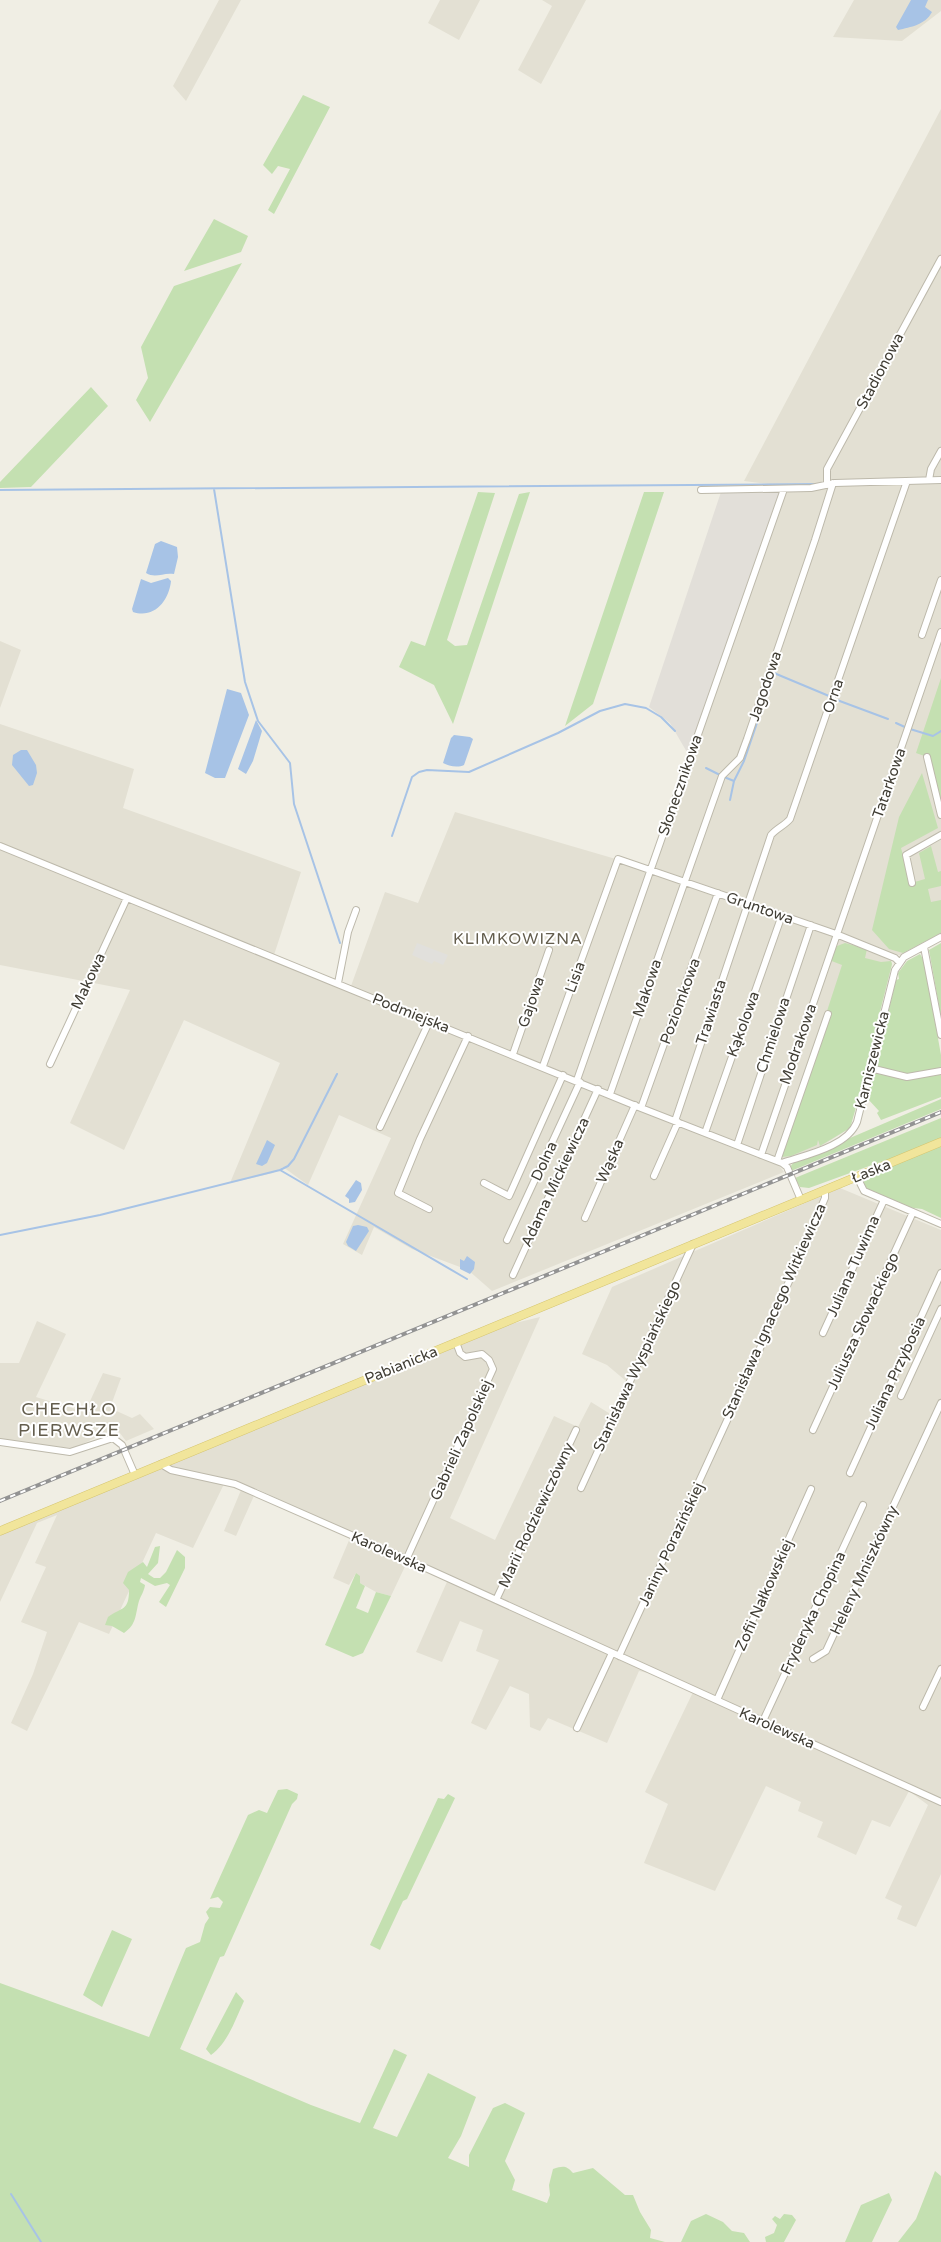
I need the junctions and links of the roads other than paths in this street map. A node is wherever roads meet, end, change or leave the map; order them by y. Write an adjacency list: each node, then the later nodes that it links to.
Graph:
1 (941, 259): 6 (street, Stadionowa)
2 (941, 450): 3 (street)
3 (929, 480): 4 (street); 5 (street)
4 (941, 480)
5 (907, 481): 6 (street); 22 (street, Orna)
6 (830, 484): 7 (street); 18 (street, Jagodowa)
7 (784, 489): 8 (street); 17 (street, Słonecznikowa)
8 (701, 490)
9 (941, 580): 11 (street)
10 (941, 632): 26 (street, Tatarkowa)
11 (922, 635)
12 (927, 757): 13 (street)
13 (941, 815)
14 (941, 835): 19 (street)
15 (0, 846): 21 (street, Podmiejska)
16 (618, 859): 17 (street, Gruntowa); 38 (street, Lisia)
17 (651, 870): 18 (street, Gruntowa); 42 (street, Słonecznikowa)
18 (684, 882): 20 (street, Gruntowa); 44 (street, Makowa)
19 (912, 883)
20 (718, 893): 22 (street, Gruntowa); 45 (street, Poziomkowa)
21 (127, 898): 31 (street, Podmiejska); 37 (street, Makowa)
22 (748, 903): 24 (street, Gruntowa); 46 (street, Trawiasta)
23 (356, 910): 31 (street)
24 (782, 915): 25 (street, Gruntowa); 48 (street, Kąkolowa)
25 (811, 925): 26 (street, Gruntowa); 50 (street, Chmielowa)
26 (836, 934): 30 (street, Gruntowa); 51 (street, Modrakowa)
27 (941, 937): 28 (street)
28 (924, 947): 30 (street); 34 (street)
29 (549, 950): 36 (street, Gajowa)
30 (900, 962): 39 (street, Karniszewicka)
31 (338, 983): 33 (street, Podmiejska)
32 (828, 1014): 52 (street)
33 (430, 1020): 35 (street, Podmiejska); 47 (street)
34 (941, 1035)
35 (468, 1036): 36 (street, Podmiejska); 59 (street)
36 (513, 1054): 38 (street, Podmiejska)
37 (50, 1064)
38 (543, 1066): 41 (street, Podmiejska)
39 (870, 1068): 40 (street); 52 (street, Karniszewicka)
40 (941, 1071)
41 (563, 1075): 42 (street, Podmiejska); 55 (street)
42 (579, 1081): 43 (street, Podmiejska); 63 (street, Dolna)
43 (598, 1089): 44 (street, Podmiejska); 66 (street, Adama Mickiewicza)
44 (610, 1094): 45 (street, Podmiejska)
45 (638, 1106): 46 (street, Podmiejska); 61 (street, Wąska)
46 (677, 1122): 48 (street, Podmiejska); 53 (street, Trawiasta)
47 (380, 1127)
48 (705, 1133): 50 (street, Podmiejska)
49 (941, 1142): 54 (main road, Łaska)
50 (737, 1145): 51 (street, Podmiejska)
51 (761, 1155): 52 (street, Podmiejska)
52 (780, 1162): 57 (street)
53 (654, 1176)
54 (857, 1177): 56 (main road, Łaska); 58 (street)
55 (484, 1183)
56 (825, 1190): 57 (main road, Łaska); 74 (street, Stanisława Ignacego Witkiewicza)
57 (801, 1200): 64 (main road, Pabianicka)
58 (884, 1200): 60 (street); 68 (street, Juliana Tuwima)
59 (429, 1209)
60 (913, 1212): 62 (street); 73 (street, Juliusza Słowackiego)
61 (585, 1218)
62 (941, 1224)
63 (507, 1240)
64 (693, 1244): 69 (main road, Pabianicka); 79 (street, Stanisława Wyspiańskiego)
65 (941, 1273): 77 (street, Juliana Przybosia)
66 (513, 1275)
67 (941, 1309): 70 (street)
68 (823, 1333)
69 (456, 1342): 76 (main road, Pabianicka); 83 (street, Gabrieli Zapolskiej)
70 (901, 1396)
71 (941, 1403): 86 (street, Heleny Mniszkówny)
72 (576, 1430): 84 (street, Marii Rodziewiczówny)
73 (813, 1430)
74 (721, 1431): 85 (street, Janiny Porazińskiej)
75 (0, 1442): 78 (street)
76 (161, 1464): 78 (main road, Pabianicka); 83 (street, Karolewska)
77 (850, 1473)
78 (136, 1475): 82 (main road, Pabianicka)
79 (581, 1488)
80 (810, 1489): 88 (street, Zofii Nałkowskiej)
81 (864, 1505): 90 (street, Fryderyka Chopina)
82 (0, 1531)
83 (406, 1560): 84 (street, Karolewska)
84 (496, 1600): 85 (street, Karolewska)
85 (615, 1655): 88 (street, Karolewska); 91 (street)
86 (813, 1659)
87 (941, 1669): 89 (street)
88 (717, 1700): 90 (street, Karolewska)
89 (923, 1707)
90 (762, 1721): 92 (street, Karolewska)
91 (578, 1728)
92 (941, 1802)

